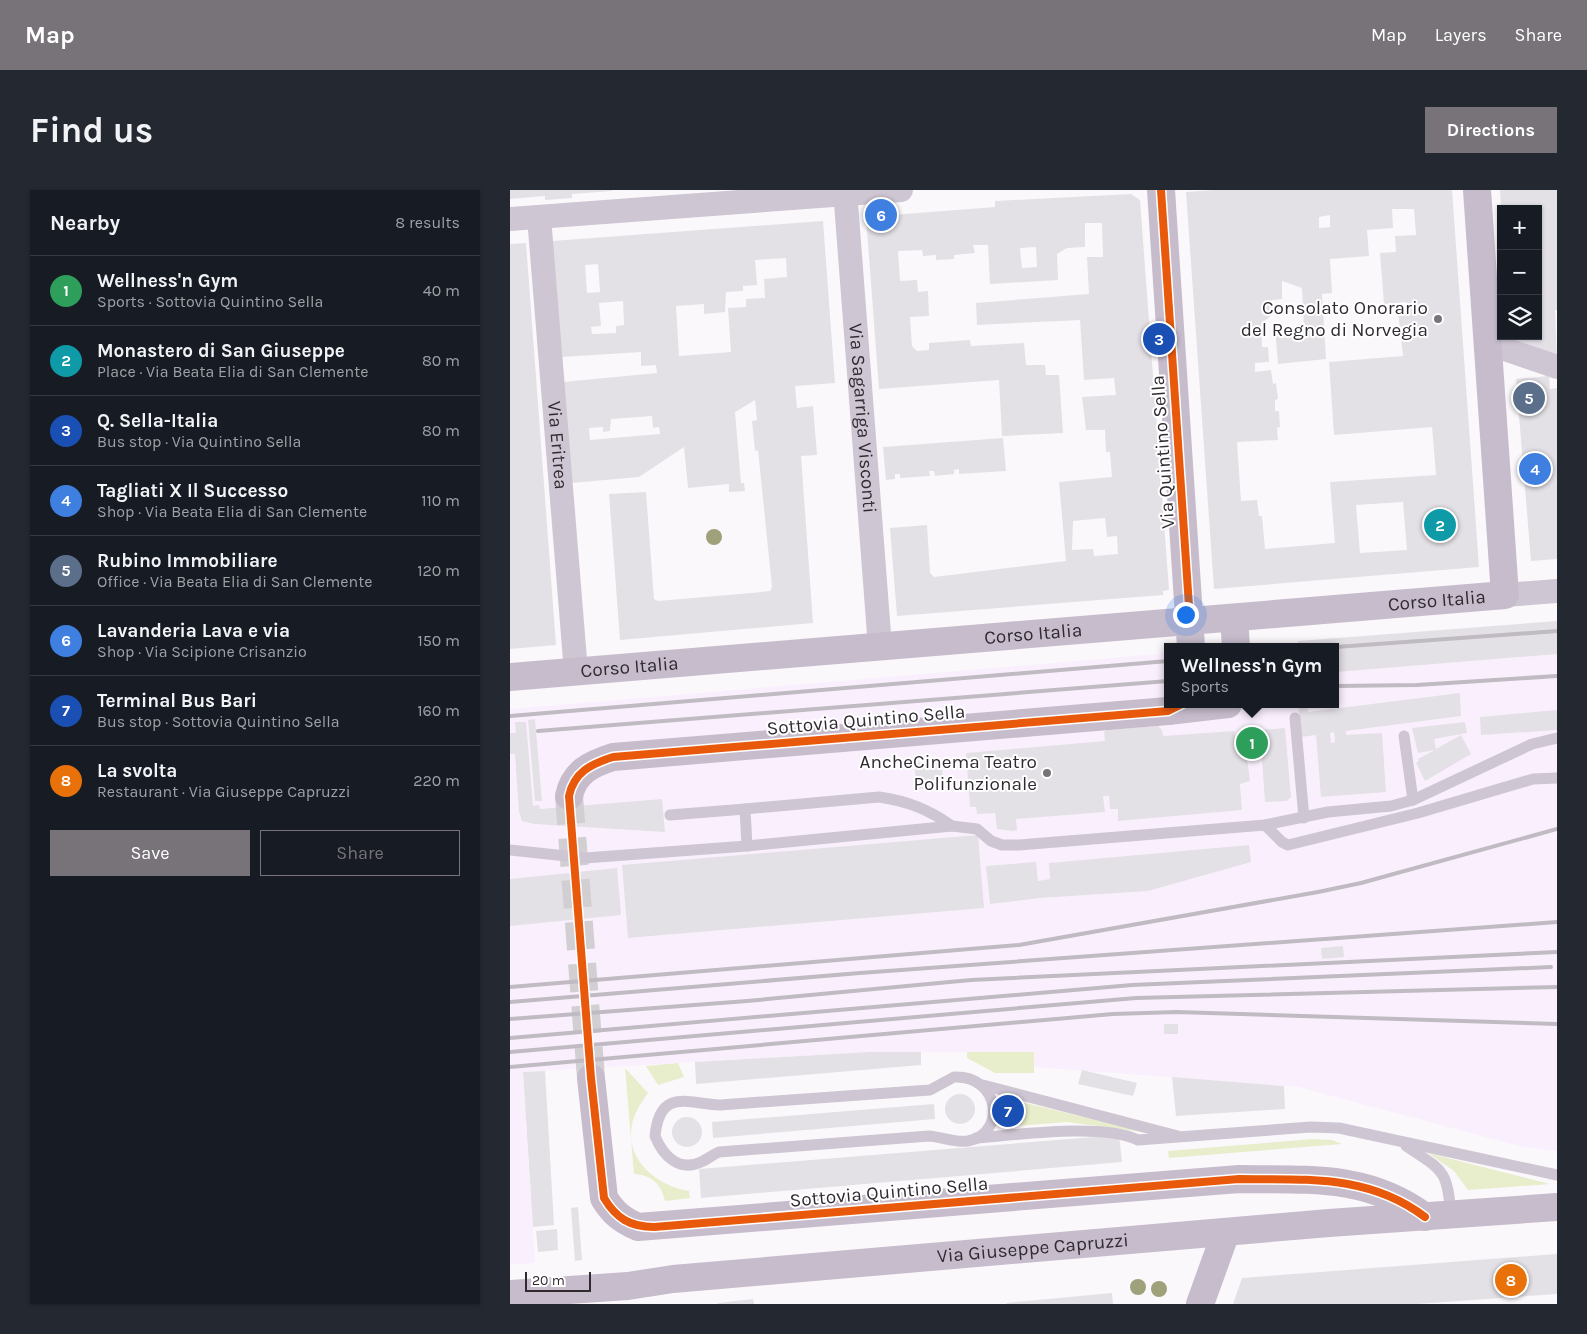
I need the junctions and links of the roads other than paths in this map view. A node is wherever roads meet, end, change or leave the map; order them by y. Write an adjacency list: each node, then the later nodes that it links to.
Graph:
1 (901, 190): 4 (street)
2 (1162, 190): 12 (street, Via Quintino Sella)
3 (1477, 190): 7 (street)
4 (845, 192): 5 (street); 14 (street, Via Sagarriga Visconti)
5 (539, 217): 6 (street); 15 (street, Via Eritrea)
6 (510, 219)
7 (1487, 343): 8 (street); 10 (street)
8 (1557, 367)
9 (1557, 591): 10 (street, Corso Italia)
10 (1505, 595): 11 (street, Corso Italia)
11 (1234, 618): 12 (street, Corso Italia); 13 (street)
12 (1191, 634): 14 (street, Corso Italia)
13 (1236, 643)
14 (880, 647): 15 (street, Corso Italia)
15 (576, 672): 16 (street, Corso Italia)
16 (510, 678)
17 (1175, 708): 22 (street, Sottovia Quintino Sella)
18 (1295, 718): 26 (lane)
19 (1404, 736): 23 (lane)
20 (1557, 738): 23 (lane)
21 (1557, 778): 27 (lane)
22 (569, 796)
23 (1413, 800): 26 (lane)
24 (745, 809): 25 (lane); 28 (lane); 29 (lane)
25 (670, 815)
26 (1304, 818): 27 (lane)
27 (1265, 825): 28 (lane)
28 (952, 826): 29 (lane)
29 (747, 846): 30 (lane)
30 (510, 850)
31 (591, 1078): 38 (street, Sottovia Quintino Sella)
32 (983, 1085): 33 (lane); 34 (lane); 34 (lane)
33 (1182, 1137): 34 (lane); 35 (lane)
34 (975, 1138)
35 (1400, 1143): 37 (lane); 41 (lane)
36 (1345, 1175): 38 (street, Sottovia Quintino Sella); 39 (street, Sottovia Quintino Sella); 41 (street); 42 (street)
37 (1557, 1175)
38 (1239, 1180): 39 (street, Sottovia Quintino Sella)
39 (1309, 1180): 43 (street)
40 (1557, 1207): 41 (street, Via Giuseppe Capruzzi)
41 (1441, 1216): 42 (street, Via Giuseppe Capruzzi)
42 (1329, 1223): 43 (street, Via Giuseppe Capruzzi)
43 (1300, 1226): 44 (street, Via Giuseppe Capruzzi)
44 (1226, 1232): 46 (street, Via Giuseppe Capruzzi); 47 (street)
45 (510, 1294): 46 (street, Via Giuseppe Capruzzi)
46 (627, 1295)
47 (1200, 1304)

